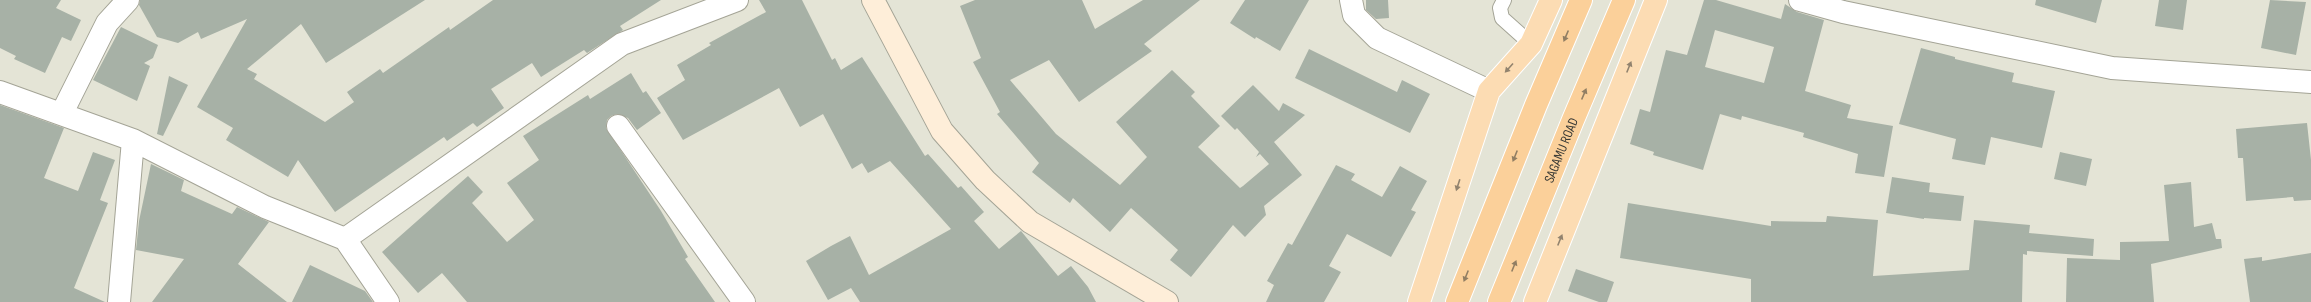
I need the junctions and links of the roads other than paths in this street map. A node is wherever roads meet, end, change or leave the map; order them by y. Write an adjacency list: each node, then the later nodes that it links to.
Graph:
1 (128, 0): 15 (street)
2 (738, 0): 18 (street)
3 (873, 0): 22 (main road)
4 (1351, 0): 13 (street)
5 (1504, 0): 11 (lane)
6 (1551, 0): 11 (main road)
7 (1581, 0): 24 (highway, one-way to 24)
8 (1624, 0): 25 (highway, SAGAMU ROAD, one-way to 8)
9 (1656, 0): 26 (main road, one-way to 9)
10 (1800, 0): 12 (street)
11 (1532, 44): 13 (main road, one-way to 13)
12 (2311, 82)
13 (1489, 91): 23 (main road, one-way to 23)
14 (0, 92): 15 (street)
15 (62, 113): 17 (street)
16 (618, 126): 21 (street)
17 (133, 140): 18 (street); 19 (street)
18 (345, 239): 20 (street)
19 (119, 302)
20 (388, 302)
21 (744, 302)
22 (1167, 302)
23 (1419, 302)
24 (1457, 302)
25 (1499, 302)
26 (1535, 302)

